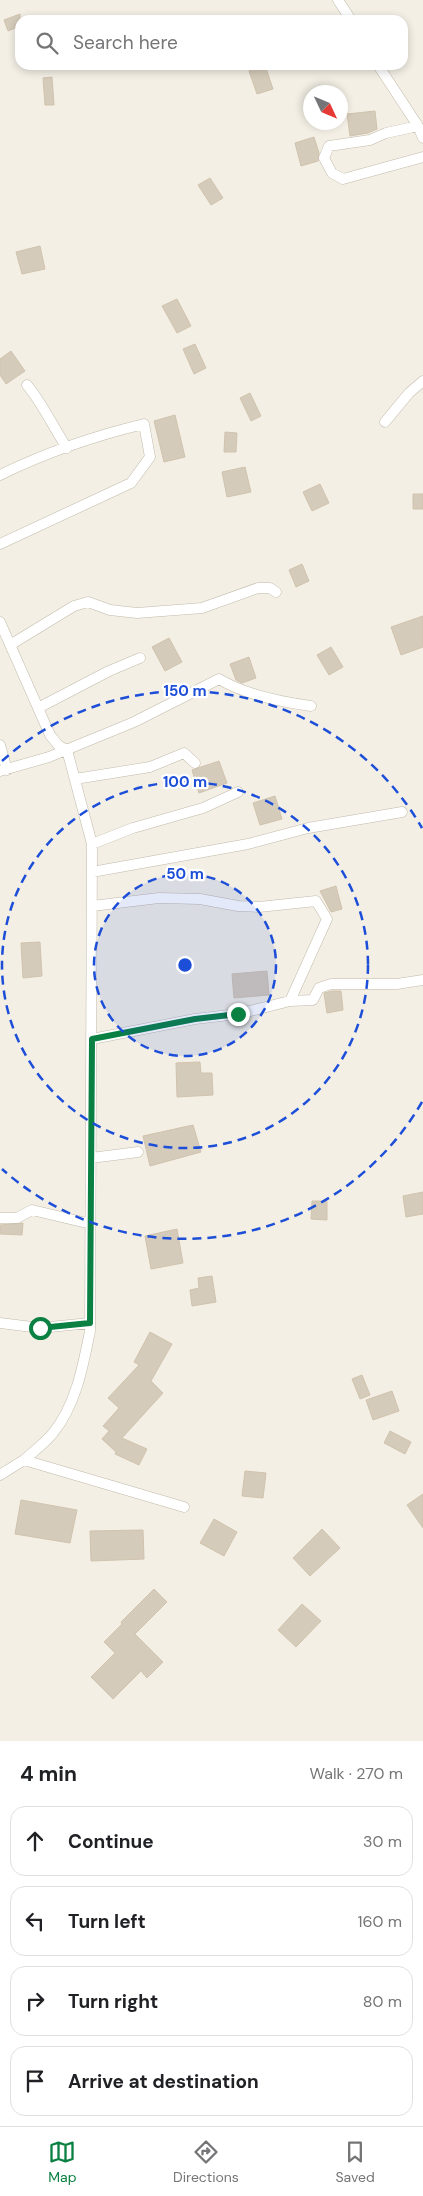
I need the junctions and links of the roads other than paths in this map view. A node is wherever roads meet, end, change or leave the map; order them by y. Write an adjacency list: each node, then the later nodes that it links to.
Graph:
1 (338, 0): 2 (street)
2 (348, 15)
3 (381, 70): 4 (street)
4 (418, 126): 5 (street); 6 (street)
5 (423, 138)
6 (423, 157)
7 (423, 381): 9 (street)
8 (27, 385): 10 (street)
9 (385, 422)
10 (67, 448): 11 (street); 12 (street)
11 (0, 475)
12 (0, 544)
13 (276, 592): 15 (street)
14 (0, 622): 15 (street)
15 (10, 645): 18 (street)
16 (140, 658): 18 (street)
17 (311, 706): 20 (street)
18 (38, 708): 20 (street)
19 (0, 745): 22 (street)
20 (67, 750): 22 (street); 23 (street)
21 (195, 763): 23 (street)
22 (3, 771)
23 (75, 779): 26 (street)
24 (238, 792): 26 (street)
25 (402, 812): 27 (street)
26 (92, 844): 27 (street)
27 (92, 872): 28 (street)
28 (92, 906): 30 (street); 31 (street)
29 (423, 980): 30 (street)
30 (290, 1001): 31 (street)
31 (92, 1039): 33 (street)
32 (138, 1152): 33 (street)
33 (91, 1158): 35 (street)
34 (0, 1218): 35 (street)
35 (91, 1224): 37 (street)
36 (0, 1323): 37 (street)
37 (90, 1323): 38 (street)
38 (24, 1460): 39 (street); 40 (street)
39 (0, 1475)
40 (184, 1507)

